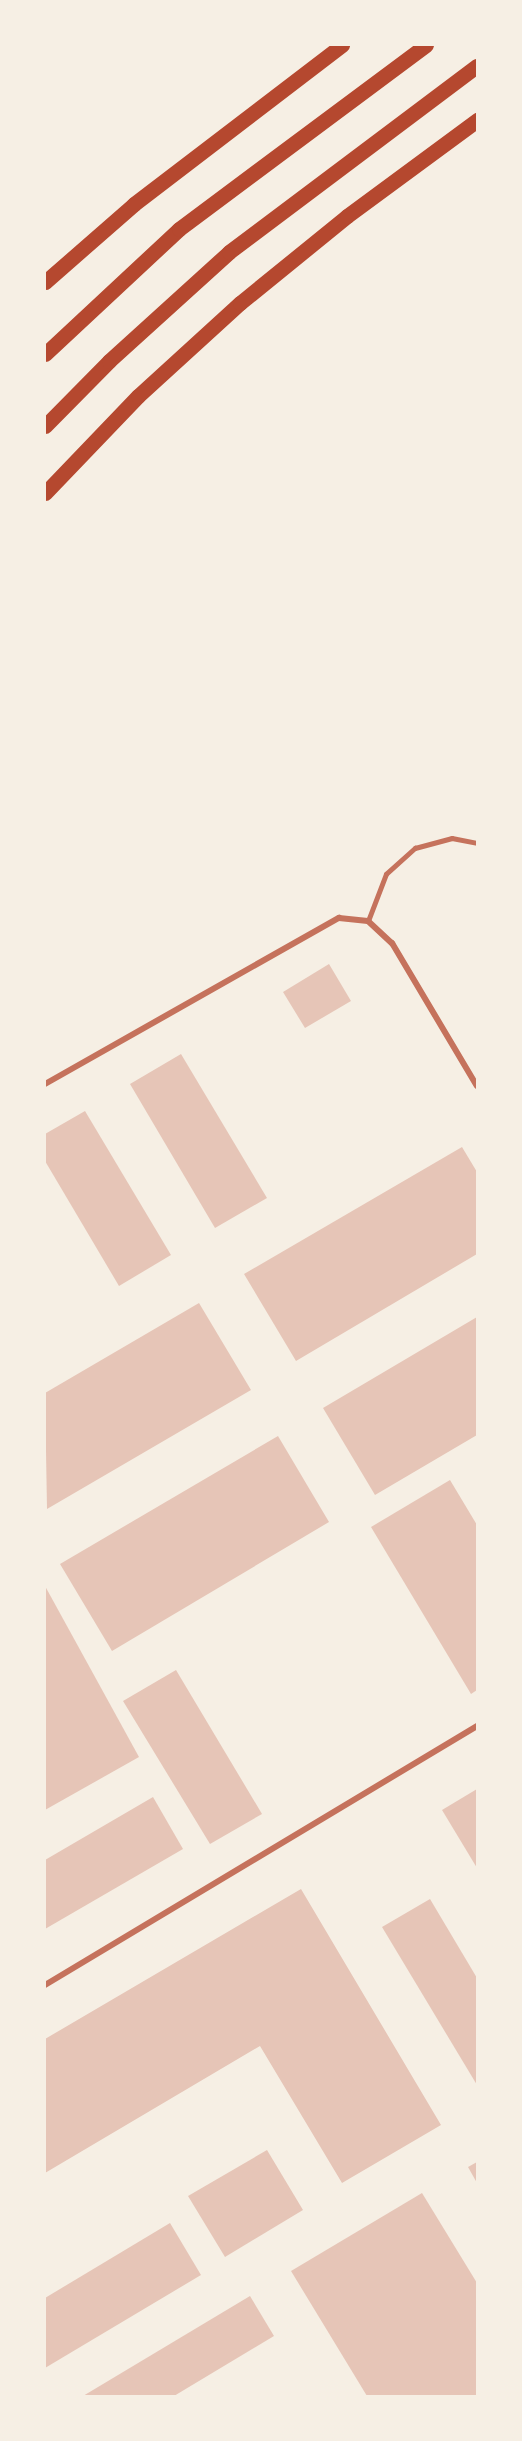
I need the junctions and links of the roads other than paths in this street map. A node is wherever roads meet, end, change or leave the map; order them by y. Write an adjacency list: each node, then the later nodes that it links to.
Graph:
1 (342, 45): 5 (main road)
2 (426, 45): 6 (main road)
3 (477, 66): 7 (main road)
4 (477, 120): 8 (main road)
5 (45, 282)
6 (45, 354)
7 (45, 426)
8 (45, 494)
9 (477, 843): 10 (lane)
10 (368, 921): 11 (street); 12 (street)
11 (45, 1084)
12 (477, 1086)
13 (477, 1726): 14 (street)
14 (45, 1985)

